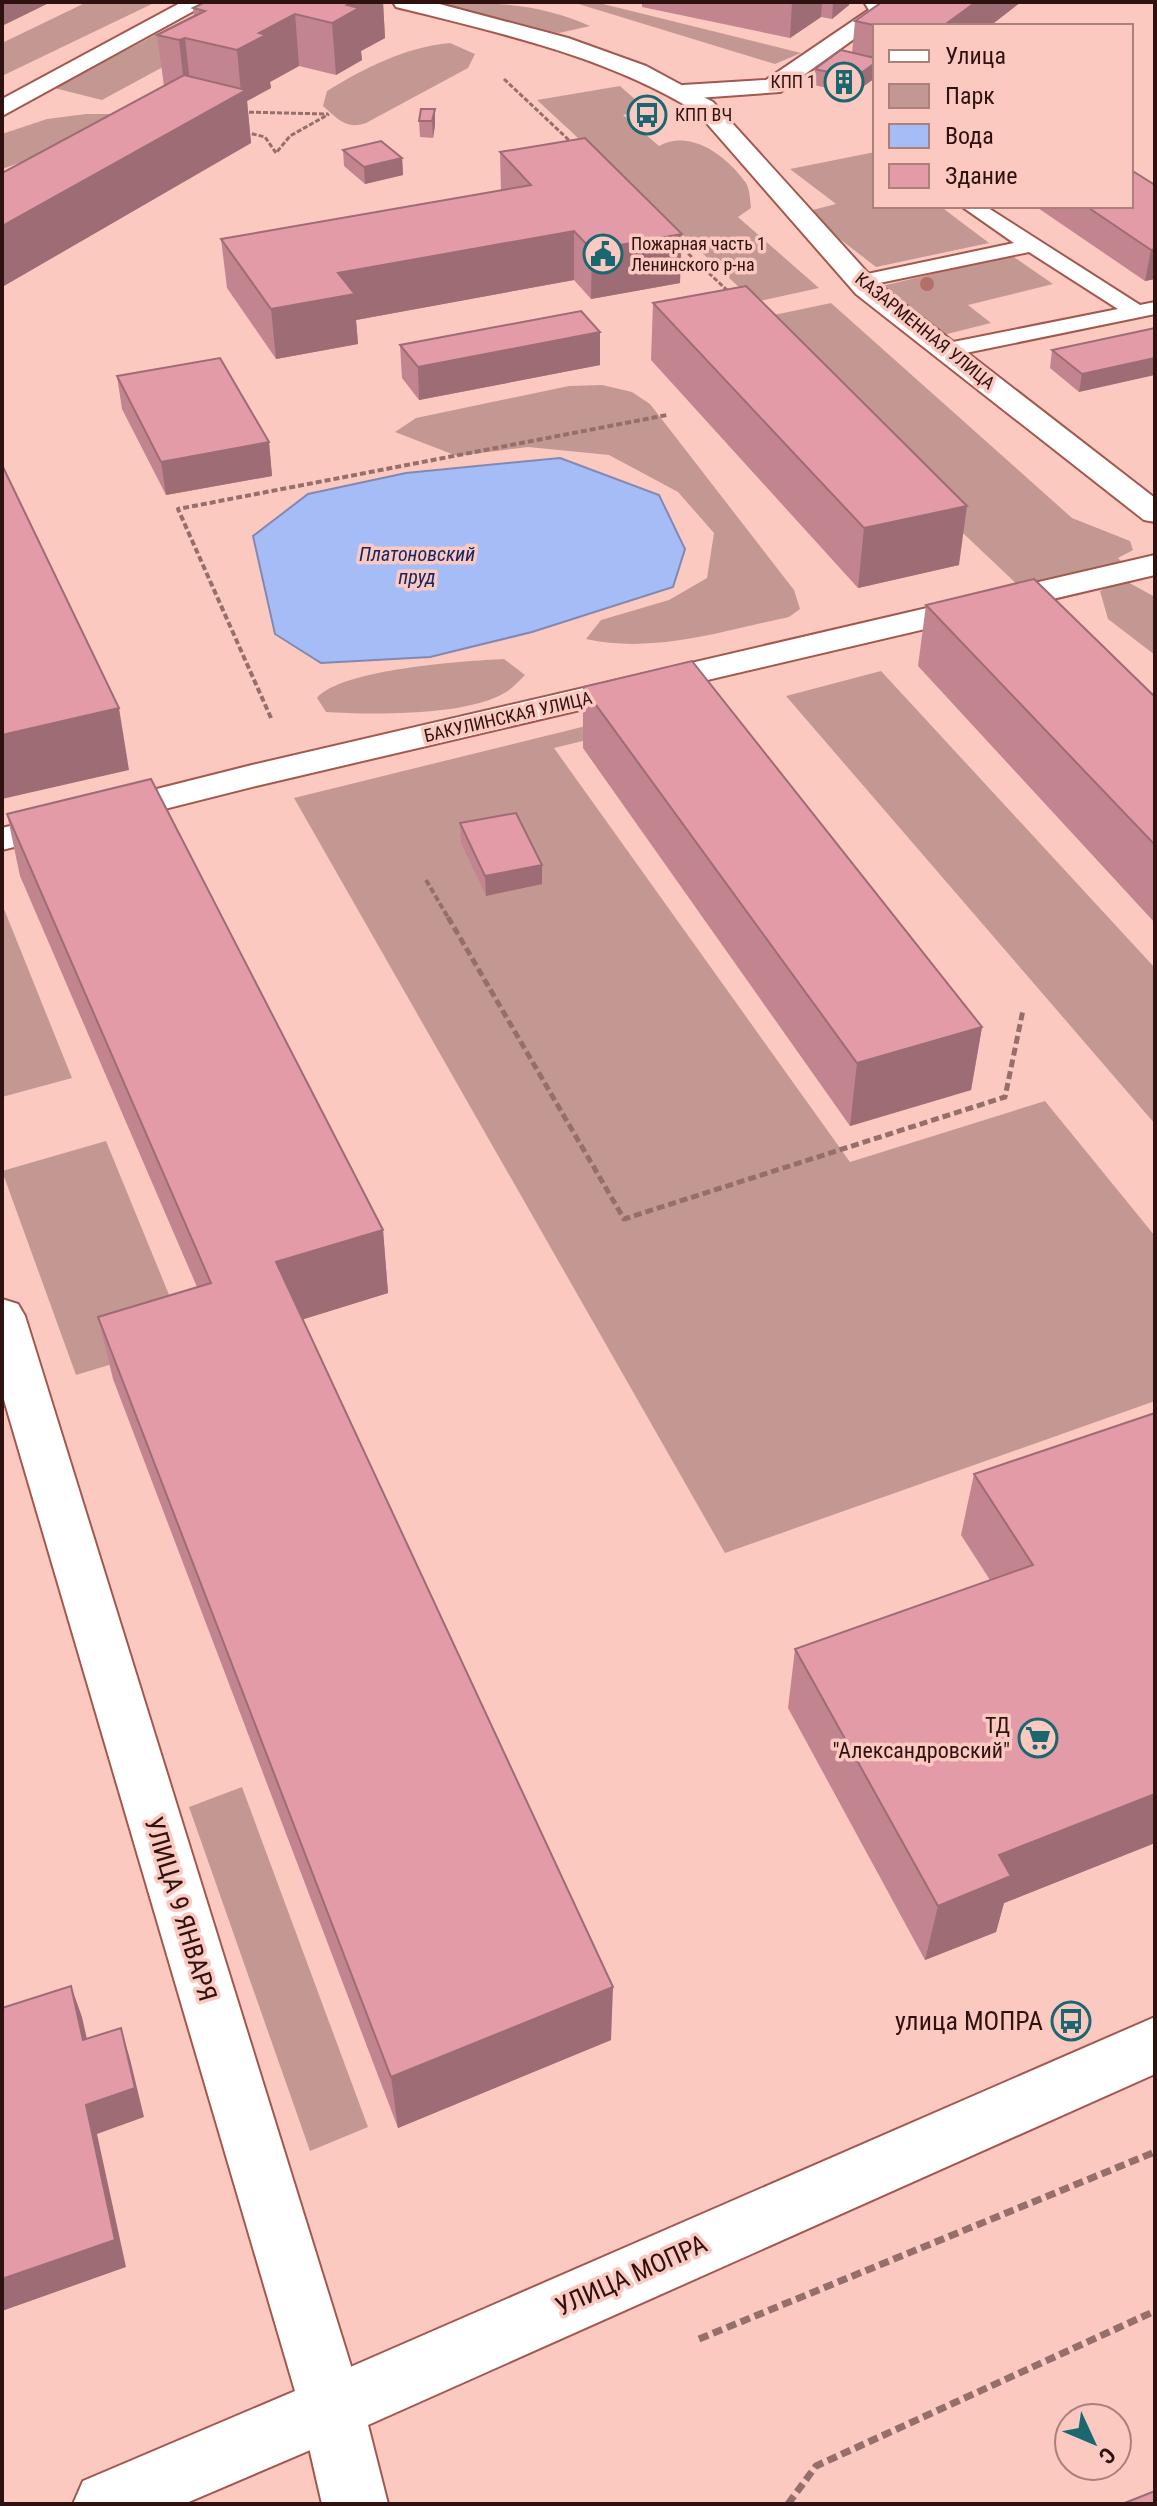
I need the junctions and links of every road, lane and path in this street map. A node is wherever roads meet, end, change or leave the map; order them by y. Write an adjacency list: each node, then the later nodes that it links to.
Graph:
1 (199, 2): 6 (street)
2 (404, 2): 5 (street)
3 (875, 2): 5 (street)
4 (505, 79): 9 (path)
5 (683, 92): 13 (street, КАЗАРМЕННАЯ УЛИЦА)
6 (2, 109)
7 (241, 112): 8 (path)
8 (239, 130)
9 (572, 143)
10 (974, 208): 12 (lane)
11 (672, 238): 14 (path)
12 (1032, 245): 13 (lane); 15 (lane)
13 (860, 281): 16 (street, КАЗАРМЕННАЯ УЛИЦА)
14 (739, 301)
15 (1146, 310): 16 (lane)
16 (946, 350): 18 (street, КАЗАРМЕННАЯ УЛИЦА)
17 (667, 415): 20 (path)
18 (1155, 513)
19 (1155, 565): 20 (street, БАКУЛИНСКАЯ УЛИЦА)
20 (293, 767): 21 (street, БАКУЛИНСКАЯ УЛИЦА)
21 (2, 839)
22 (426, 880): 23 (path)
23 (1023, 1010)
24 (2, 1316): 29 (street, УЛИЦА 9 ЯНВАРЯ)
25 (1155, 2045): 29 (street, УЛИЦА МОПРА)
26 (1155, 2152): 28 (path)
27 (1155, 2311): 32 (path)
28 (699, 2339)
29 (332, 2408): 30 (street, УЛИЦА МОПРА); 31 (street, УЛИЦА 9 ЯНВАРЯ)
30 (106, 2504)
31 (355, 2504)
32 (788, 2504)

